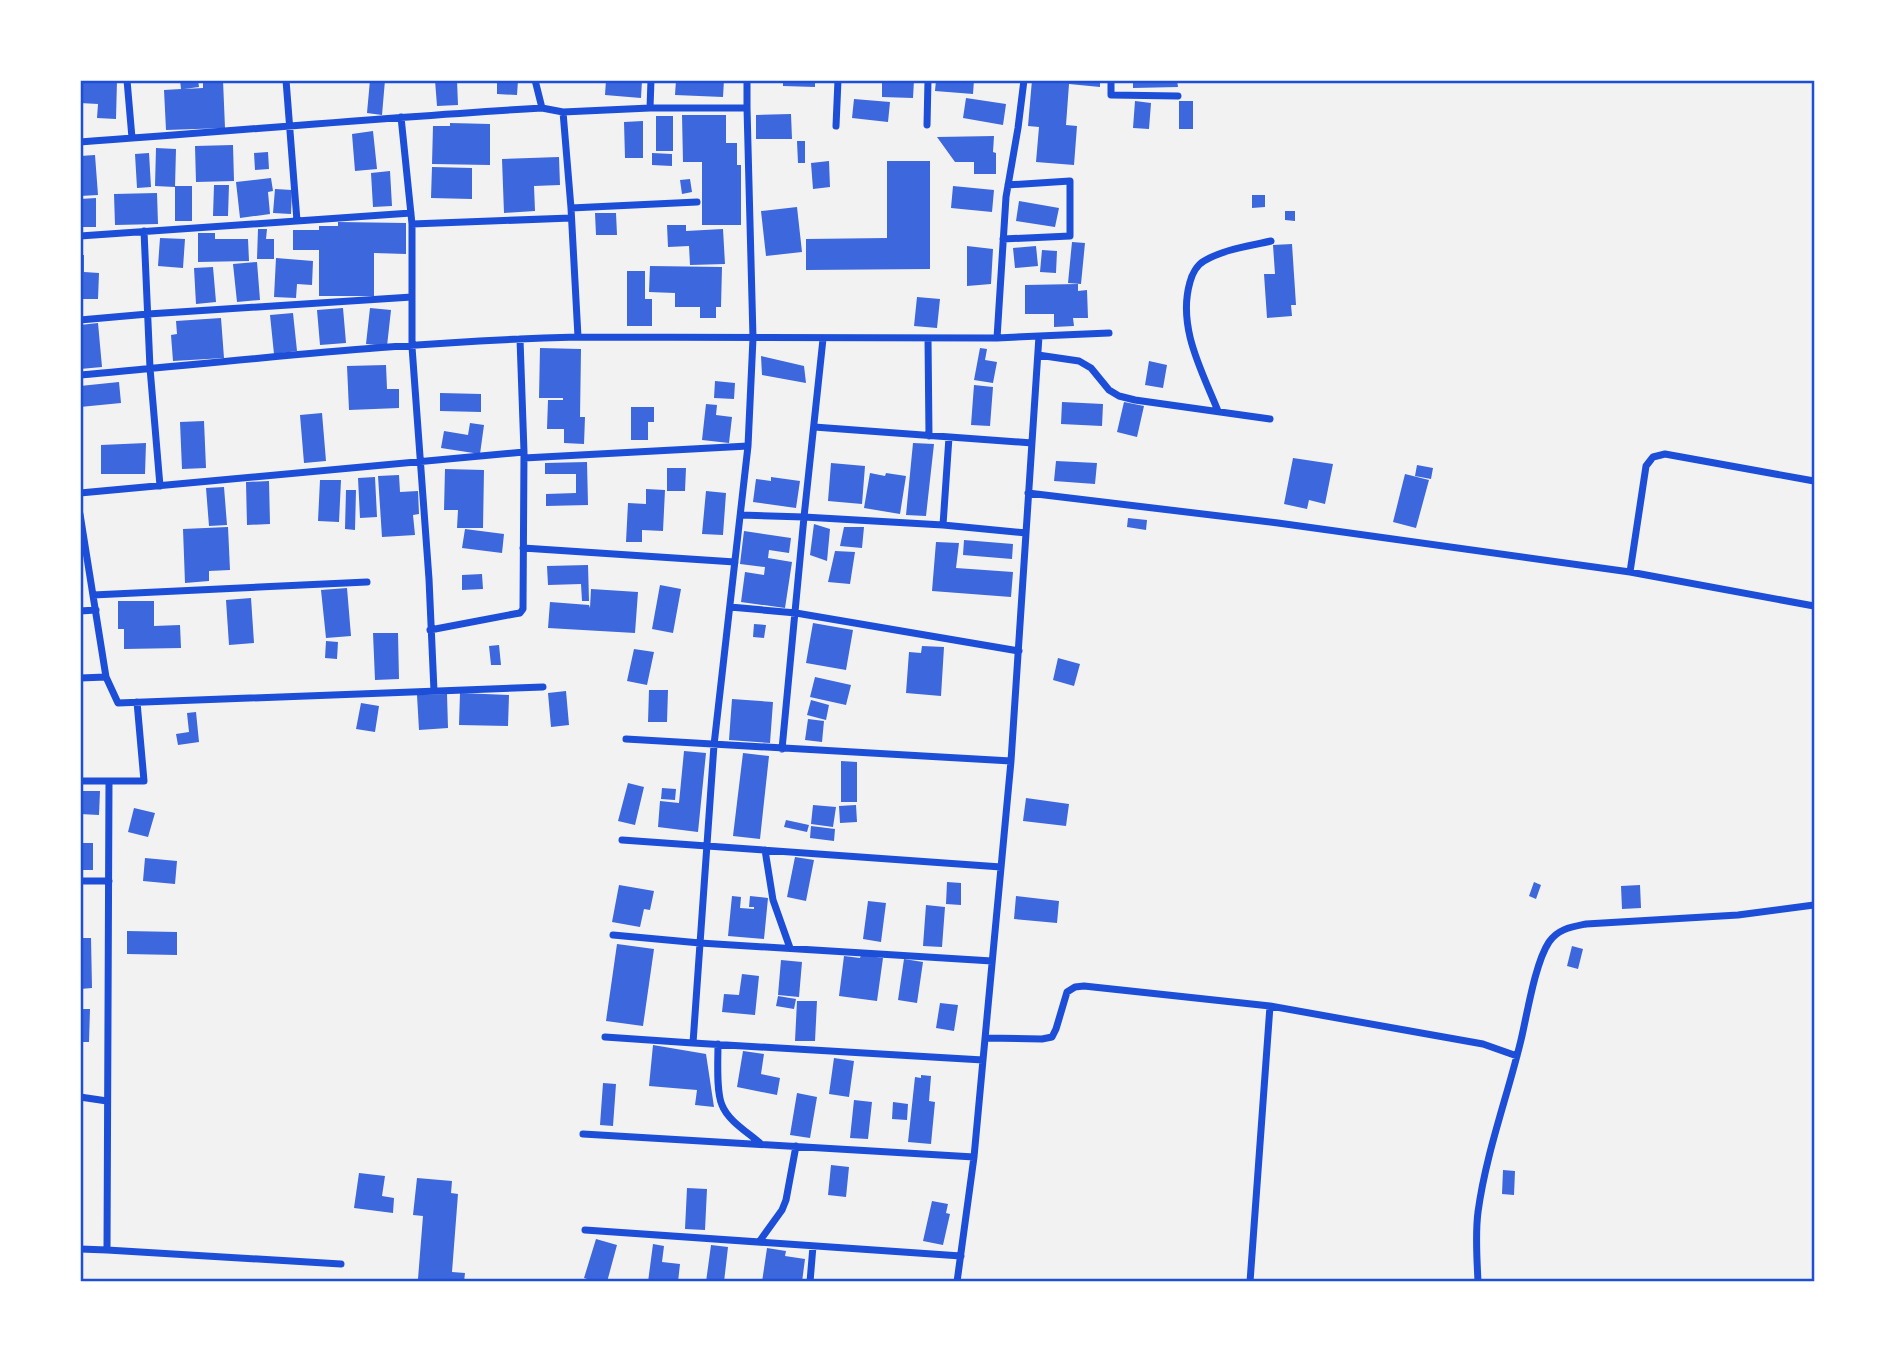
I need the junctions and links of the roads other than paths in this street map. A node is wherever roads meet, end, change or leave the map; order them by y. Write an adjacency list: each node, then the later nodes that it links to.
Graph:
1 (127, 80): 19 (street)
2 (286, 80): 18 (street)
3 (536, 80): 11 (street)
4 (651, 80): 12 (street)
5 (747, 80): 13 (street)
6 (838, 80): 17 (street)
7 (928, 80): 16 (street)
8 (1024, 80): 21 (street)
9 (1111, 80): 10 (street)
10 (1178, 96)
11 (542, 108): 14 (street); 15 (street)
12 (650, 108): 13 (street); 14 (street)
13 (747, 108): 38 (street)
14 (563, 112): 23 (street)
15 (401, 117): 18 (street); 24 (street)
16 (927, 125)
17 (836, 126)
18 (290, 127): 19 (street); 26 (street)
19 (132, 138): 20 (street)
20 (80, 142)
21 (1008, 186): 30 (street); 30 (street)
22 (697, 202): 23 (street)
23 (571, 208): 25 (street)
24 (411, 213): 26 (street); 27 (street)
25 (571, 218): 27 (street); 37 (street)
26 (297, 221): 28 (street)
27 (412, 223): 32 (street)
28 (144, 231): 29 (street); 33 (street)
29 (80, 236)
30 (1003, 239): 40 (street)
31 (1271, 241): 47 (street)
32 (412, 297): 33 (street); 43 (street)
33 (148, 314): 34 (street); 45 (street)
34 (80, 320)
35 (1109, 333): 36 (street)
36 (1039, 336): 40 (street); 44 (street)
37 (578, 337): 38 (street); 41 (street)
38 (753, 338): 42 (street); 53 (street)
39 (928, 338): 40 (street); 42 (street); 50 (street)
40 (997, 338)
41 (520, 339): 43 (street); 54 (street)
42 (823, 339): 49 (street)
43 (412, 347): 45 (street); 55 (street)
44 (1038, 355): 47 (street); 52 (street)
45 (150, 368): 46 (street); 57 (street)
46 (80, 375)
47 (1219, 411): 48 (street)
48 (1270, 419)
49 (814, 427): 50 (street); 62 (street)
50 (929, 436): 51 (street)
51 (949, 437): 52 (street); 63 (street)
52 (1032, 443): 59 (street)
53 (748, 446): 54 (street); 61 (street)
54 (524, 455): 55 (street); 65 (street)
55 (421, 463): 57 (street); 75 (street)
56 (1815, 481): 67 (street)
57 (160, 486): 58 (street)
58 (80, 493)
59 (1028, 493): 64 (street); 67 (street)
60 (80, 514): 69 (street)
61 (741, 515): 62 (street); 66 (street)
62 (804, 517): 63 (street); 74 (street)
63 (943, 525): 64 (street)
64 (1026, 533): 76 (street)
65 (523, 548): 66 (street); 75 (street)
66 (735, 562): 71 (street)
67 (1630, 572): 70 (street)
68 (368, 582): 69 (street)
69 (93, 595): 72 (street)
70 (1815, 606)
71 (730, 607): 74 (street); 83 (street)
72 (96, 610): 73 (street); 77 (street)
73 (80, 611)
74 (796, 613): 76 (street); 84 (street)
75 (430, 630): 80 (street)
76 (1019, 651): 85 (street)
77 (106, 677): 78 (street); 81 (street)
78 (80, 678)
79 (543, 687): 80 (street)
80 (433, 691): 81 (street)
81 (137, 702): 87 (street)
82 (626, 739): 83 (street)
83 (714, 745): 84 (street); 89 (street)
84 (782, 749): 85 (street)
85 (1011, 761): 91 (street)
86 (80, 781): 87 (street)
87 (109, 781): 93 (street)
88 (622, 840): 89 (street)
89 (707, 846): 90 (street); 96 (street)
90 (765, 850): 91 (street); 97 (street)
91 (1001, 867): 98 (street)
92 (80, 881): 93 (street)
93 (108, 881): 107 (street)
94 (1815, 905): 104 (street)
95 (613, 935): 96 (street)
96 (700, 943): 97 (street); 102 (street)
97 (790, 948): 98 (street)
98 (992, 961): 101 (street)
99 (1270, 1006): 101 (street); 104 (street); 121 (street)
100 (606, 1037): 102 (street)
101 (985, 1038): 105 (street)
102 (693, 1043): 103 (street)
103 (718, 1044): 105 (street); 109 (street)
104 (1517, 1056): 122 (street)
105 (983, 1060): 111 (street)
106 (80, 1097): 107 (street)
107 (107, 1101): 116 (street)
108 (583, 1134): 109 (street)
109 (762, 1144): 110 (street)
110 (796, 1146): 111 (street); 113 (street)
111 (974, 1157): 117 (street)
112 (585, 1230): 113 (street)
113 (759, 1242): 114 (street)
114 (813, 1246): 117 (street); 119 (street)
115 (80, 1249): 116 (street)
116 (107, 1250): 118 (street)
117 (961, 1256): 120 (street)
118 (341, 1264)
119 (810, 1282)
120 (957, 1282)
121 (1250, 1282)
122 (1478, 1282)

